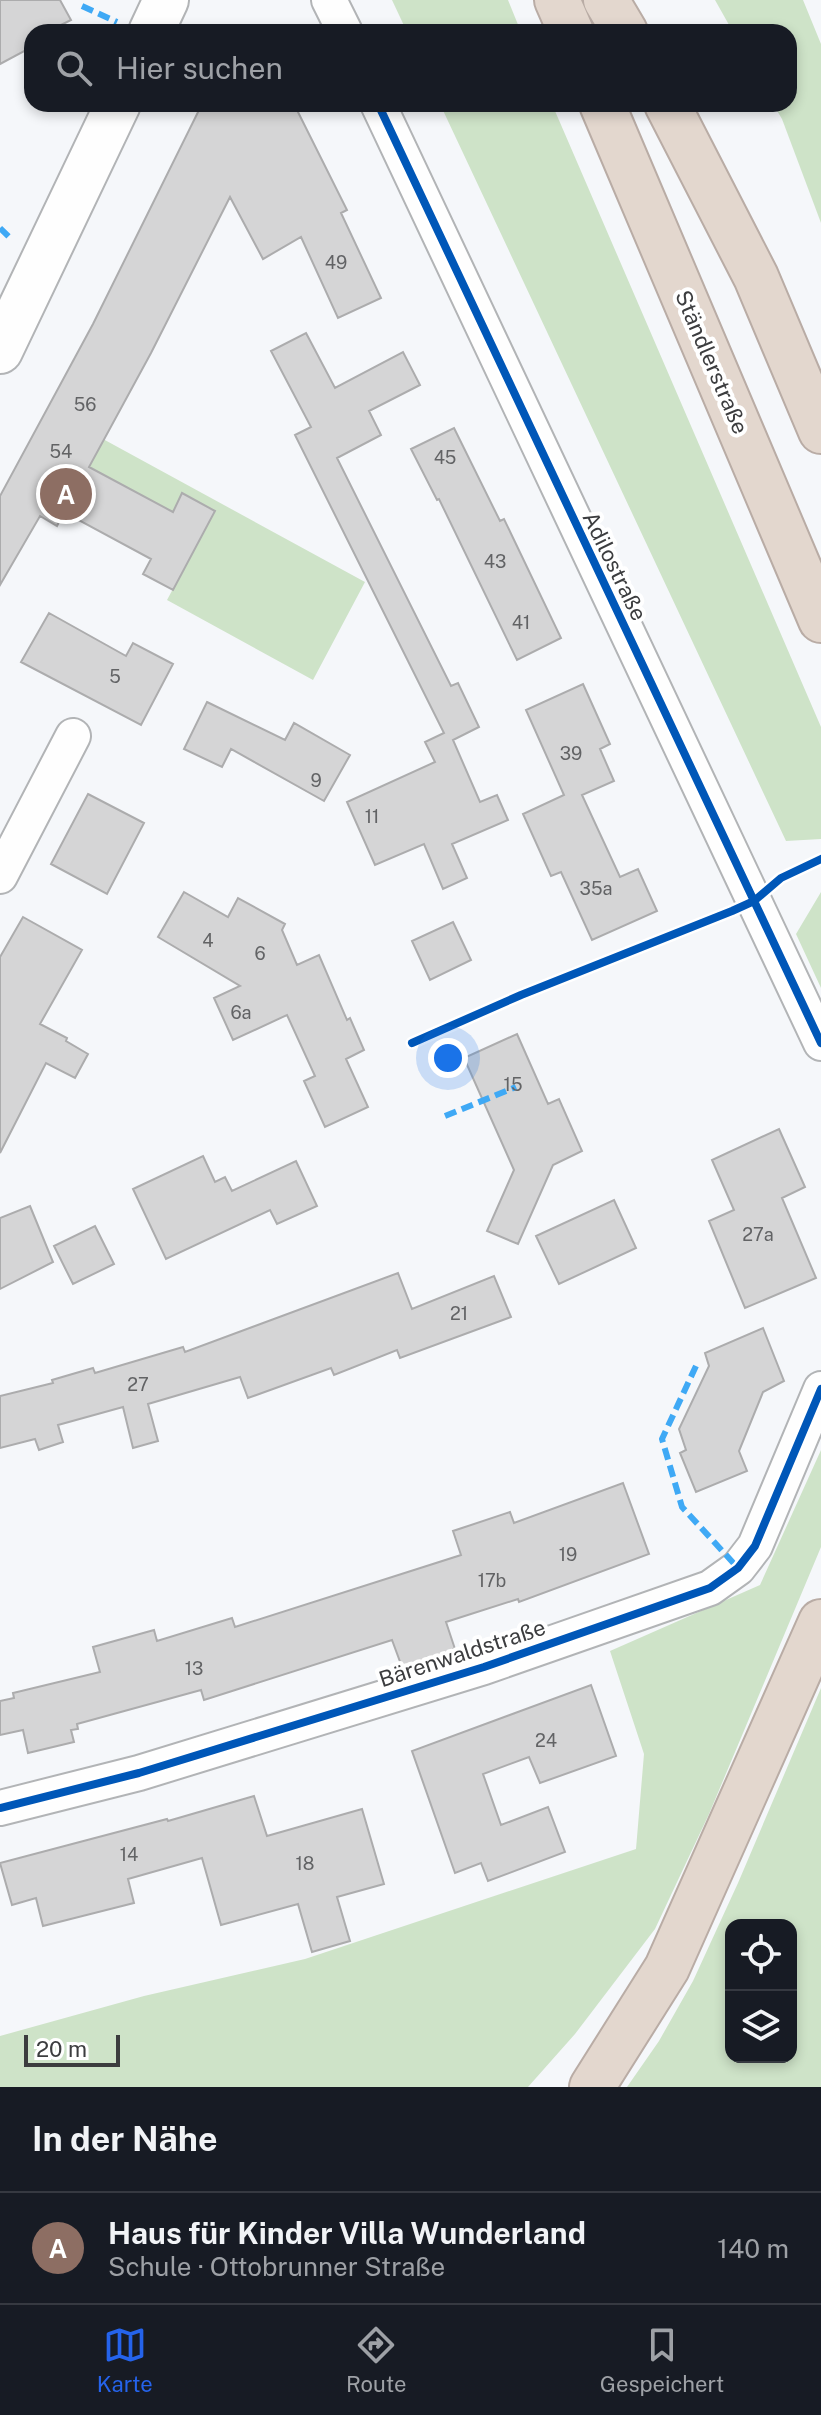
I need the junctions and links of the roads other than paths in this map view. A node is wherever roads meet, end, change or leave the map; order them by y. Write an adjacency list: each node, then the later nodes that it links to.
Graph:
1 (166, 0): 5 (main road)
2 (329, 0): 6 (street)
3 (557, 0): 7 (highway)
4 (606, 0): 8 (highway)
5 (155, 24)
6 (341, 24)
7 (568, 24)
8 (620, 24)
9 (114, 112): 13 (main road)
10 (382, 112): 18 (street, Adilostraße)
11 (605, 112): 15 (highway, Ständlerstraße)
12 (671, 112): 14 (highway)
13 (0, 351)
14 (821, 431)
15 (821, 620)
16 (73, 736): 17 (street)
17 (0, 876)
18 (821, 1043)
19 (821, 1389): 21 (street, Bärenwaldstraße)
20 (821, 1622): 22 (highway)
21 (0, 1808)
22 (592, 2087)

